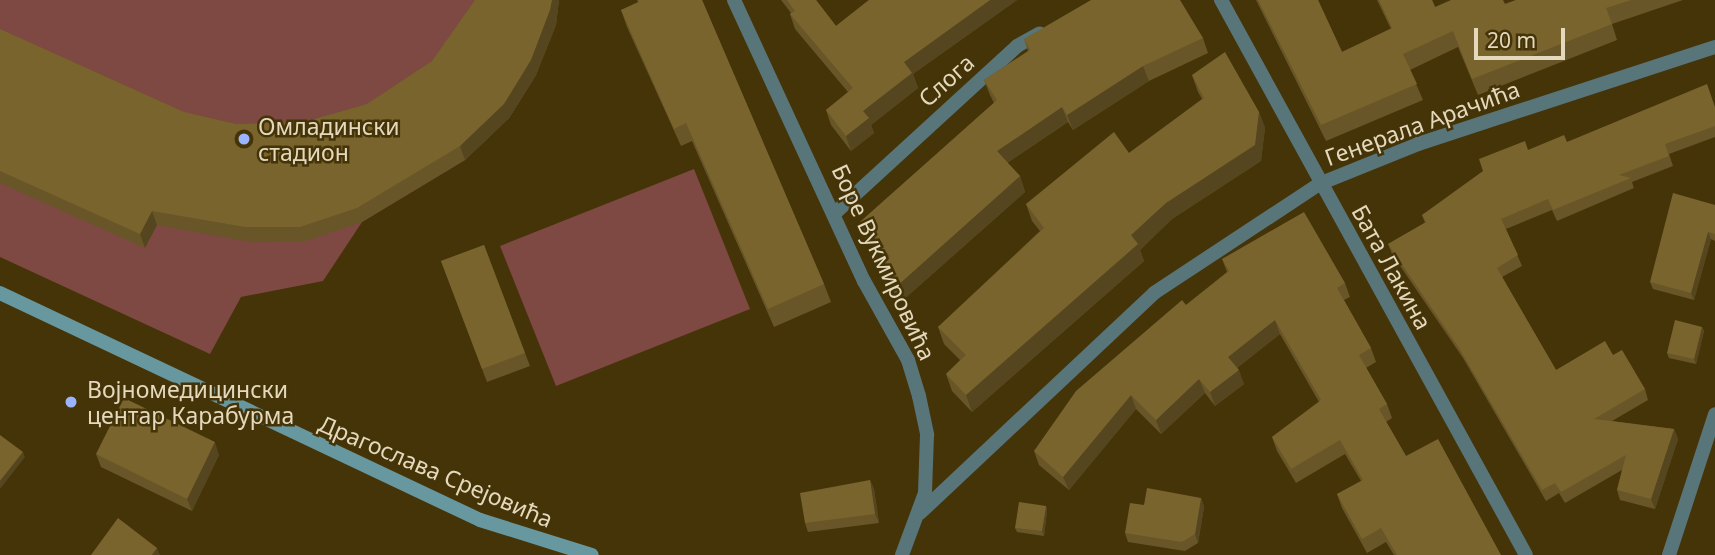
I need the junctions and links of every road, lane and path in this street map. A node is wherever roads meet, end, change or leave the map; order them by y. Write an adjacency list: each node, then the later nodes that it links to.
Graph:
1 (734, 0): 6 (street, Боре Вукмировића)
2 (1221, 0): 5 (street, Бата Лакина)
3 (1059, 22): 6 (street, Слога)
4 (1715, 47): 5 (street, Генерала Арачића)
5 (1320, 184): 9 (street, Генерала Арачића); 12 (street, Бата Лакина)
6 (836, 212): 9 (street, Боре Вукмировића)
7 (0, 293): 10 (main road, Драгослава Срејовића)
8 (1715, 414): 13 (street)
9 (920, 513): 11 (street, Боре Вукмировића)
10 (592, 555)
11 (902, 555)
12 (1526, 555)
13 (1669, 555)

